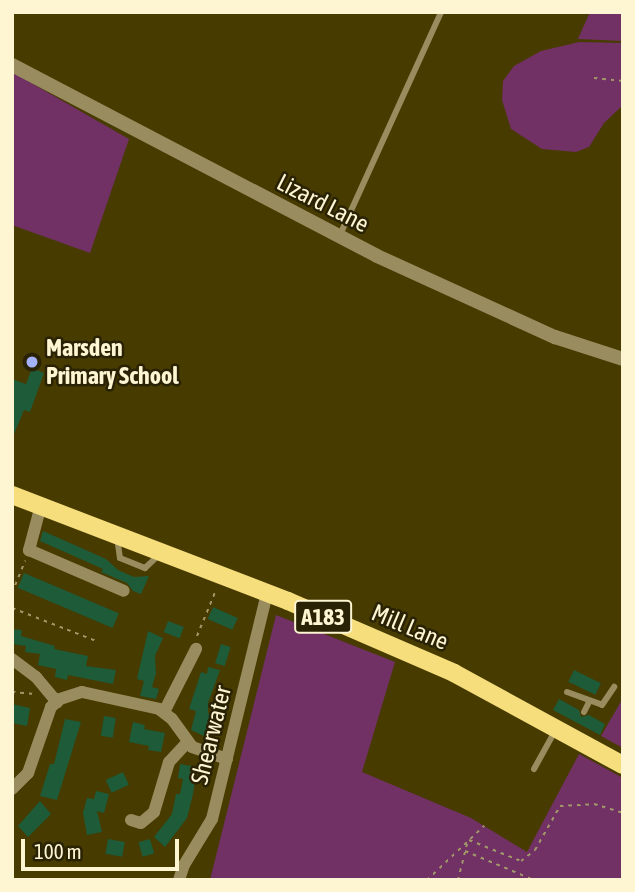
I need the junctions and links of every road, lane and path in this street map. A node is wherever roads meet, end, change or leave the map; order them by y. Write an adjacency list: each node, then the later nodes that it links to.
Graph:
1 (442, 12): 5 (lane)
2 (12, 65): 5 (street, Lizard Lane)
3 (594, 78): 4 (path)
4 (623, 81)
5 (340, 237): 6 (street, Lizard Lane)
6 (623, 359)
7 (12, 495): 8 (main road, Mill Lane / A183)
8 (41, 505): 9 (street); 13 (main road, Mill Lane / A183)
9 (29, 550): 11 (street); 12 (path)
10 (219, 582): 16 (path)
11 (124, 591)
12 (12, 593)
13 (267, 593): 26 (main road, Mill Lane / A183); 28 (street, Shearwater)
14 (12, 608): 15 (path)
15 (96, 641)
16 (196, 649): 24 (street)
17 (12, 659): 19 (street)
18 (614, 687): 23 (lane)
19 (48, 691): 20 (path); 22 (street)
20 (12, 692)
21 (567, 692): 23 (lane)
22 (57, 702): 24 (street); 31 (street)
23 (589, 702): 25 (lane)
24 (164, 712): 27 (street)
25 (584, 712)
26 (567, 732): 29 (main road, Mill Lane / A183); 30 (lane)
27 (187, 743): 28 (street); 33 (street)
28 (227, 758): 37 (street, Shearwater)
29 (623, 765)
30 (534, 769)
31 (12, 789)
32 (623, 813): 35 (path)
33 (131, 820)
34 (484, 826): 35 (path)
35 (468, 841): 36 (path); 38 (path)
36 (465, 851): 39 (path); 40 (path)
37 (179, 880)
38 (427, 880)
39 (458, 880)
40 (534, 880)

